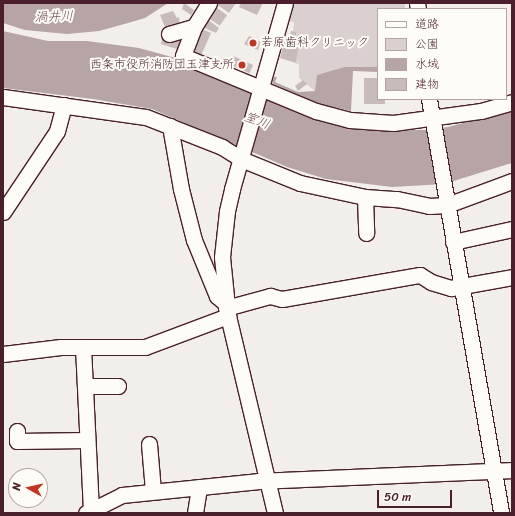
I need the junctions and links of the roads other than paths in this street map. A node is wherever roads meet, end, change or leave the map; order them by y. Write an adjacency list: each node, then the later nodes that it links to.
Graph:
1 (209, 3): 3 (street)
2 (285, 3): 5 (street)
3 (194, 27): 4 (street); 5 (street)
4 (169, 34)
5 (261, 89): 11 (street); 13 (street)
6 (3, 97): 9 (street)
7 (512, 98): 10 (street)
8 (429, 100): 11 (street)
9 (64, 105): 12 (street); 17 (street)
10 (505, 105): 11 (street)
11 (432, 123): 16 (street)
12 (170, 126): 13 (street); 23 (street)
13 (242, 155): 15 (street); 23 (street)
14 (512, 181): 16 (street)
15 (365, 197): 16 (street); 19 (street)
16 (447, 205): 20 (street)
17 (3, 212)
18 (512, 229): 20 (street)
19 (366, 233)
20 (453, 242): 22 (street)
21 (512, 277): 22 (street)
22 (461, 288): 23 (street); 32 (street)
23 (226, 309): 24 (street); 33 (street)
24 (83, 347): 25 (street); 26 (street)
25 (3, 354)
26 (85, 386): 27 (street); 29 (street)
27 (118, 386)
28 (17, 431): 29 (street)
29 (87, 440): 36 (street)
30 (149, 444): 35 (street)
31 (512, 470): 32 (street)
32 (493, 471): 33 (street); 39 (street)
33 (268, 480): 34 (street); 38 (street)
34 (199, 487): 35 (street); 37 (street)
35 (153, 492): 36 (street)
36 (88, 512)
37 (195, 513)
38 (275, 513)
39 (501, 513)

